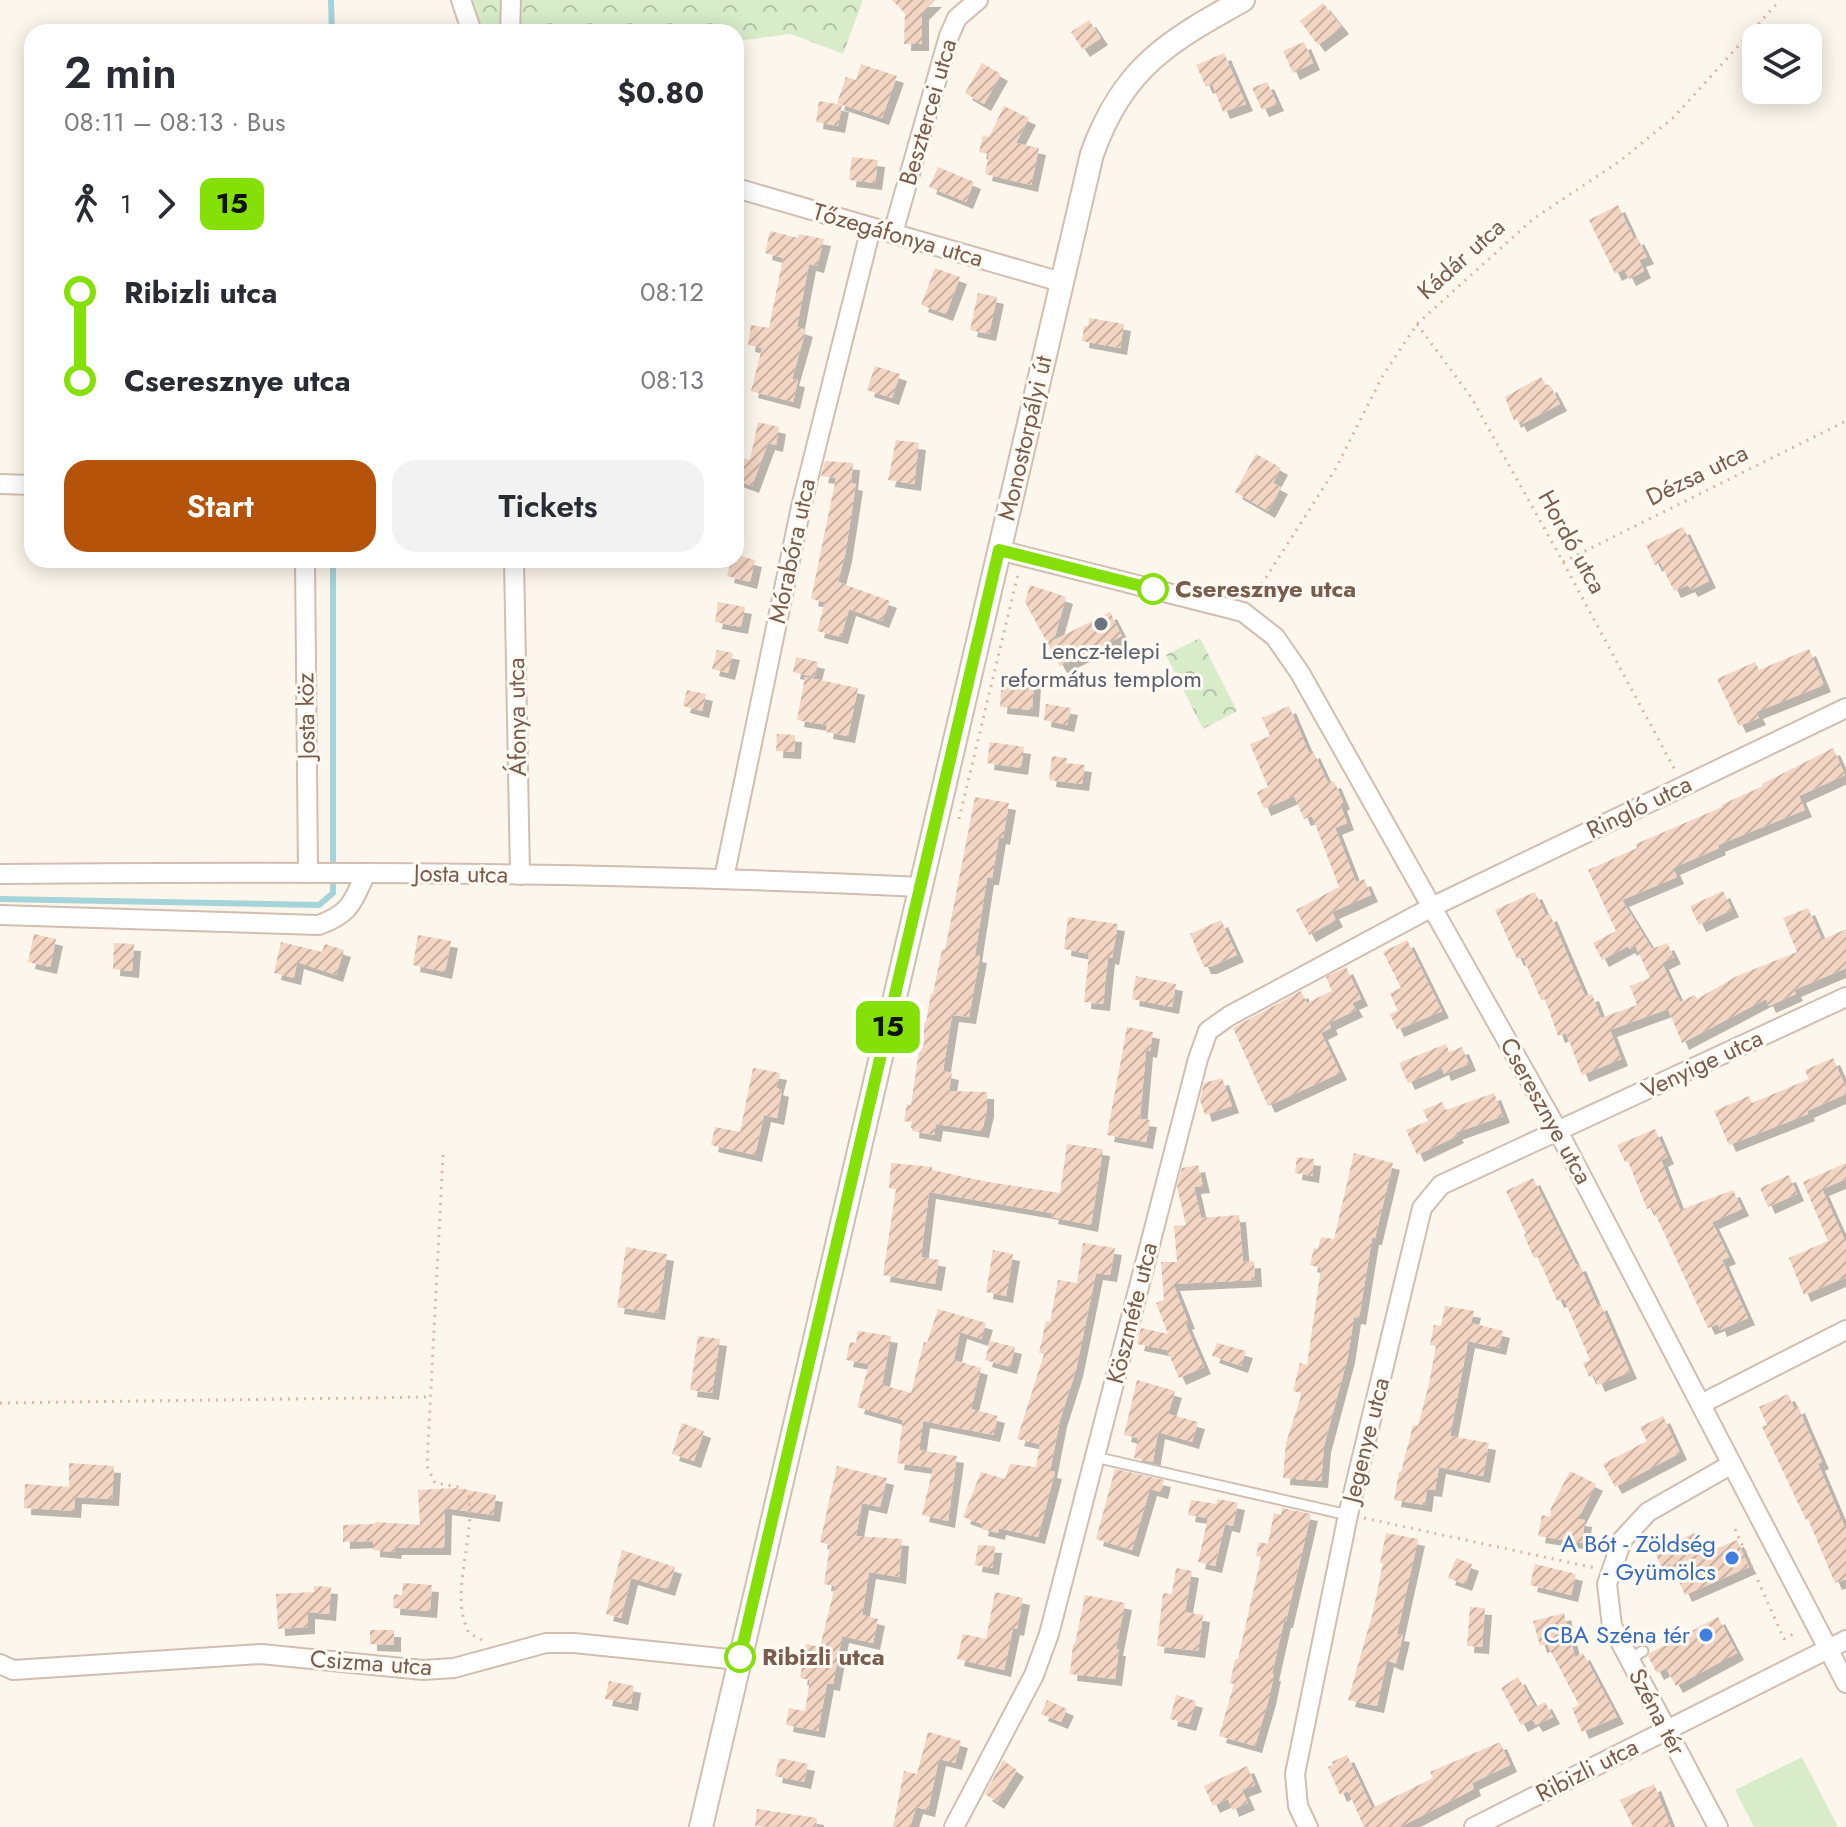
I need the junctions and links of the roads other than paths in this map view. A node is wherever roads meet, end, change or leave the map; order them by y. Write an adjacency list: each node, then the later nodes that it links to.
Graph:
1 (461, 0): 5 (street)
2 (511, 0): 6 (street)
3 (978, 0): 9 (street, Besztercei utca)
4 (1243, 0): 10 (street, Monostorpályi út)
5 (469, 24)
6 (510, 24)
7 (744, 190): 8 (street, Tőzegáfonya utca)
8 (871, 228): 9 (street, Tőzegáfonya utca); 21 (street, Mórabóra utca)
9 (893, 233): 10 (street, Tőzegáfonya utca)
10 (1061, 282): 13 (street, Monostorpályi út)
11 (0, 484): 12 (street)
12 (24, 485)
13 (999, 550): 22 (street, Monostorpályi út); 23 (street, Cseresznye utca)
14 (305, 568): 17 (street, Josta köz)
15 (514, 568): 20 (street, Áfonya utca)
16 (1846, 708): 23 (street, Ringló utca)
17 (316, 873): 18 (street, Josta utca); 19 (street, Josta utca)
18 (366, 873): 20 (street, Josta utca); 24 (street)
19 (0, 874)
20 (520, 875): 21 (street, Josta utca)
21 (724, 878): 22 (street, Josta utca)
22 (921, 887): 33 (street, Monostorpályi út)
23 (1432, 907): 26 (street, Cseresznye utca); 29 (street, Köszméte utca)
24 (0, 915)
25 (1846, 997): 26 (street, Venyige utca)
26 (1558, 1131): 28 (street, Cseresznye utca); 31 (street, Jegenye utca)
27 (1846, 1330): 28 (street)
28 (1701, 1404): 30 (street, Cseresznye utca)
29 (1095, 1457): 31 (lane); 38 (street, Köszméte utca)
30 (1732, 1464): 32 (street, Cseresznye utca); 36 (street, Széna tér)
31 (1348, 1515): 39 (street, Jegenye utca)
32 (1838, 1644): 35 (street, Cseresznye utca); 36 (street, Ribizli utca)
33 (739, 1660): 34 (street, Csizma utca); 37 (street, Monostorpályi út)
34 (0, 1664)
35 (1846, 1683)
36 (1667, 1730): 40 (street, Ribizli utca); 41 (street, Széna tér)
37 (701, 1827)
38 (954, 1827)
39 (1308, 1827)
40 (1474, 1827)
41 (1718, 1827)

